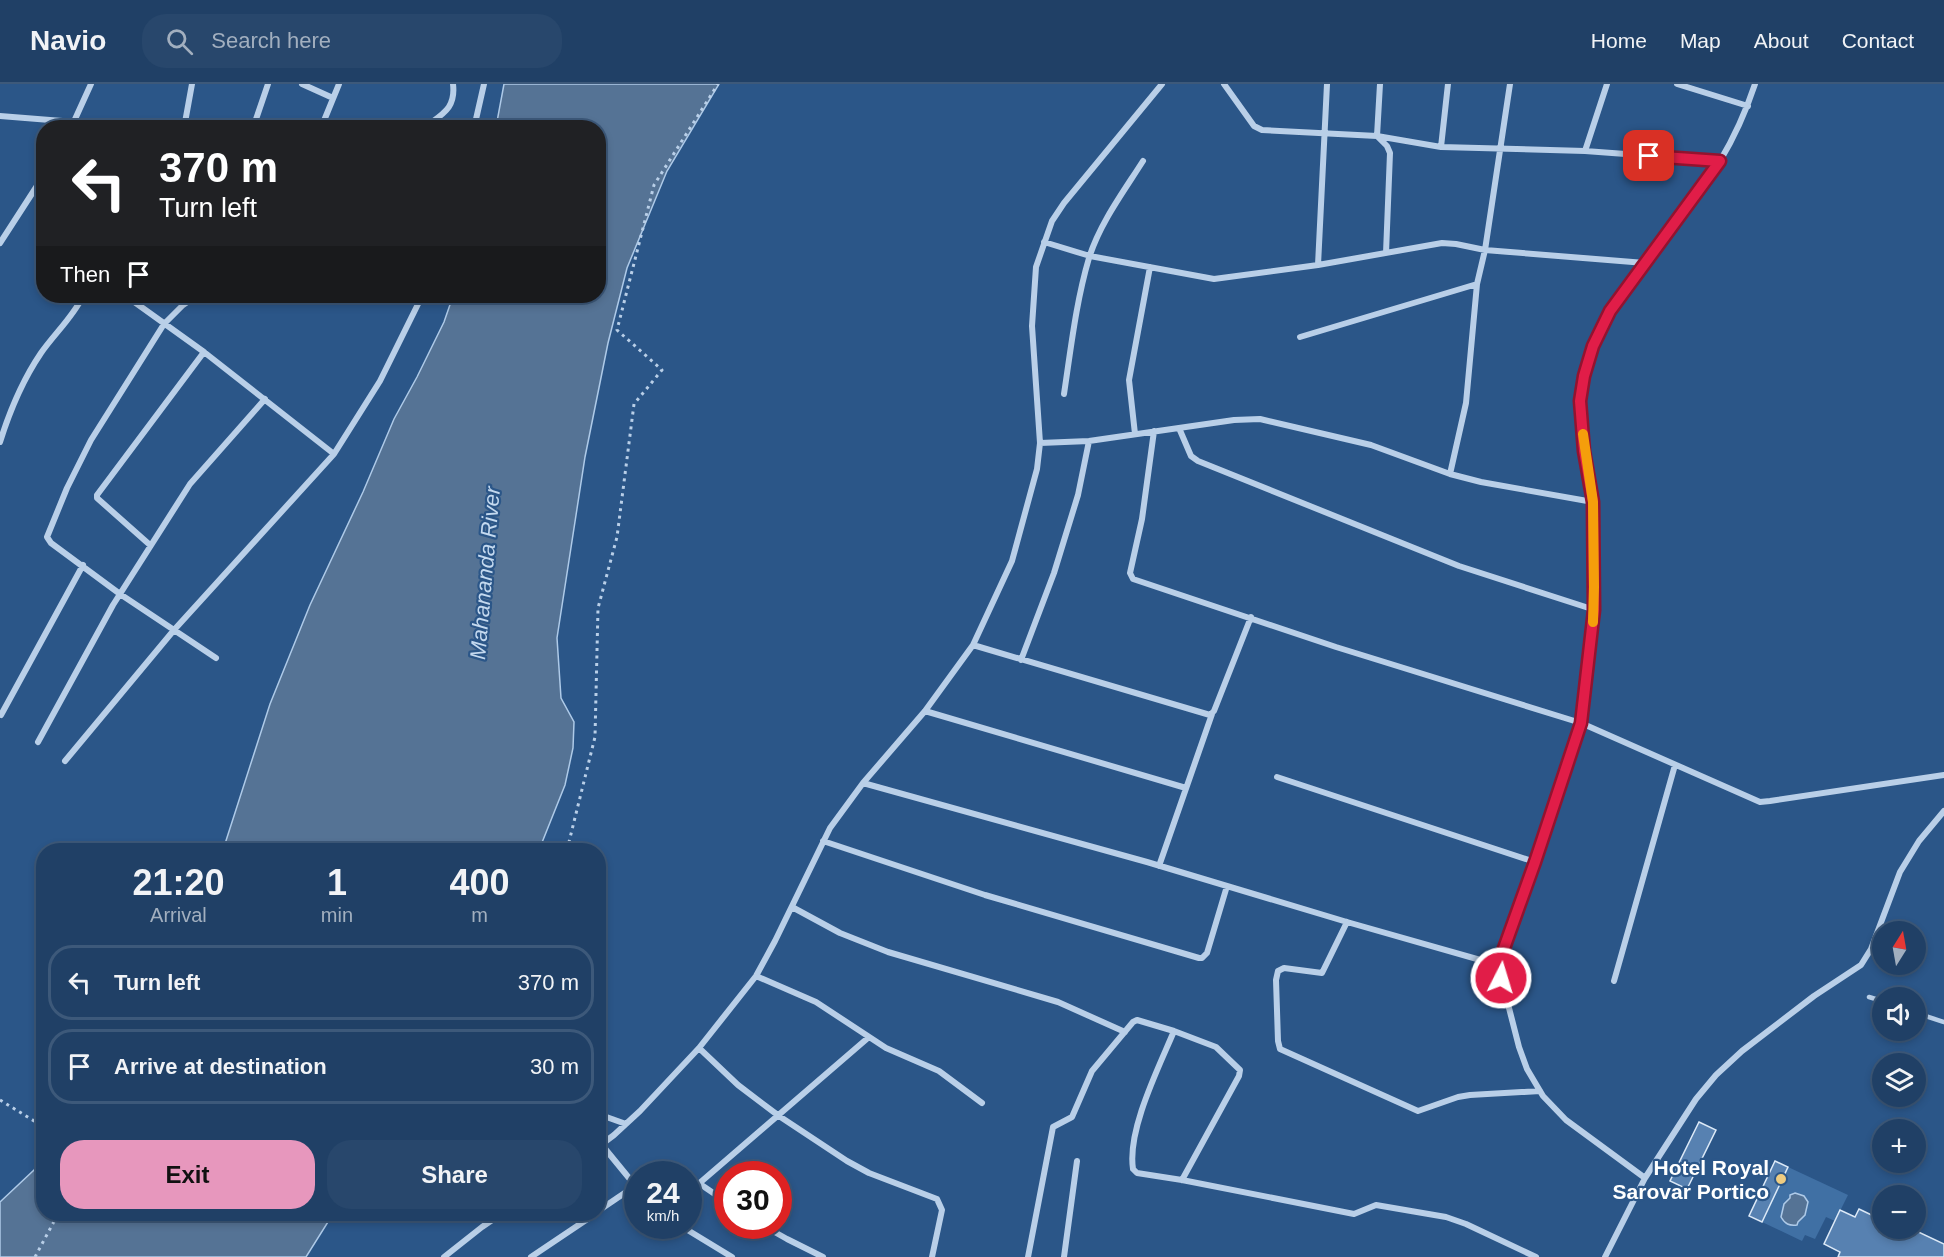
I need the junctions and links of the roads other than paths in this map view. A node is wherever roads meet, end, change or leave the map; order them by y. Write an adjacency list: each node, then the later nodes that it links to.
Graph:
1 (91, 84): 20 (street)
2 (192, 84): 21 (street)
3 (268, 84): 22 (street)
4 (302, 84): 17 (street)
5 (339, 84): 17 (street)
6 (453, 84): 24 (street)
7 (484, 84): 25 (street)
8 (1162, 84): 35 (street)
9 (1224, 84): 27 (street)
10 (1327, 84): 27 (street)
11 (1380, 84): 28 (street)
12 (1448, 84): 29 (street)
13 (1510, 84): 30 (street)
14 (1606, 84): 31 (street)
15 (1677, 84): 18 (street)
16 (1755, 84): 18 (street)
17 (333, 98): 23 (street)
18 (1748, 106): 33 (street)
19 (0, 117): 26 (street)
20 (75, 120)
21 (185, 120)
22 (256, 120)
23 (324, 120)
24 (434, 120)
25 (476, 120)
26 (36, 121)
27 (1324, 133): 28 (street); 41 (street)
28 (1377, 136): 29 (street); 38 (street)
29 (1441, 147): 30 (street)
30 (1499, 147): 31 (street); 37 (street)
31 (1585, 151): 33 (street)
32 (1143, 161): 39 (street)
33 (1720, 161): 40 (street)
34 (36, 187): 36 (street)
35 (1044, 242): 39 (street); 58 (street)
36 (0, 243)
37 (1485, 250): 38 (street); 40 (street); 43 (street)
38 (1386, 253): 41 (street)
39 (1090, 256): 42 (street); 51 (street)
40 (1645, 263): 61 (street)
41 (1318, 265): 42 (street)
42 (1150, 267): 55 (street)
43 (1477, 285): 49 (street); 60 (street)
44 (79, 303): 57 (street)
45 (136, 303): 48 (street)
46 (186, 303): 48 (street)
47 (419, 303): 59 (street)
48 (164, 324): 50 (street); 63 (street)
49 (1300, 337)
50 (204, 352): 52 (street); 62 (street)
51 (1064, 394)
52 (265, 399): 59 (street); 62 (street)
53 (1179, 428): 54 (street); 60 (street); 65 (street)
54 (1154, 431): 55 (street); 66 (street)
55 (1135, 434): 56 (street)
56 (1089, 441): 58 (street); 70 (street)
57 (0, 442)
58 (1040, 443): 68 (street)
59 (334, 454): 67 (street)
60 (1449, 474): 61 (street)
61 (1593, 502): 65 (street)
62 (150, 545): 64 (street)
63 (83, 565): 64 (street); 73 (street)
64 (120, 594): 67 (street); 75 (street)
65 (1594, 610): 74 (street)
66 (1251, 617): 72 (street); 74 (street)
67 (174, 630): 69 (street); 76 (street)
68 (974, 645): 70 (street); 71 (street)
69 (216, 658)
70 (1021, 660): 72 (street)
71 (925, 711): 80 (street); 81 (street)
72 (1212, 713): 81 (street)
73 (1, 715)
74 (1581, 723): 77 (street); 84 (street)
75 (38, 742)
76 (65, 761)
77 (1675, 765): 78 (street); 91 (street)
78 (1944, 775)
79 (1277, 777): 84 (street)
80 (863, 783): 83 (street); 85 (street)
81 (1186, 788): 85 (street)
82 (1944, 811): 109 (street)
83 (823, 841): 86 (street); 87 (street)
84 (1535, 862): 89 (street)
85 (1159, 866): 86 (street)
86 (1227, 886): 88 (street)
87 (792, 907): 90 (street); 97 (street)
88 (1347, 922): 89 (street); 100 (street)
89 (1498, 965): 100 (street)
90 (756, 976): 98 (street); 99 (street)
91 (1614, 981)
92 (1869, 997): 93 (lane)
93 (1872, 998)
94 (1926, 1016): 95 (lane)
95 (1944, 1022)
96 (1174, 1031): 97 (street); 110 (street); 110 (street)
97 (1125, 1032): 123 (street)
98 (869, 1037): 101 (street); 102 (street)
99 (699, 1048): 102 (street); 104 (street)
100 (1540, 1091): 109 (street)
101 (982, 1103)
102 (779, 1116): 111 (street); 122 (street)
103 (606, 1117): 104 (street)
104 (626, 1124): 105 (street)
105 (606, 1141)
106 (606, 1153): 108 (street)
107 (1077, 1161): 124 (street)
108 (624, 1174)
109 (1645, 1178): 126 (street)
110 (1182, 1180): 125 (street)
111 (702, 1182)
112 (624, 1195): 113 (street)
113 (606, 1206)
114 (491, 1221): 118 (street)
115 (584, 1221): 119 (street)
116 (702, 1239): 120 (street)
117 (787, 1239): 121 (street)
118 (444, 1257)
119 (531, 1257)
120 (732, 1257)
121 (823, 1257)
122 (933, 1257)
123 (1028, 1257)
124 (1064, 1257)
125 (1536, 1257)
126 (1605, 1257)

